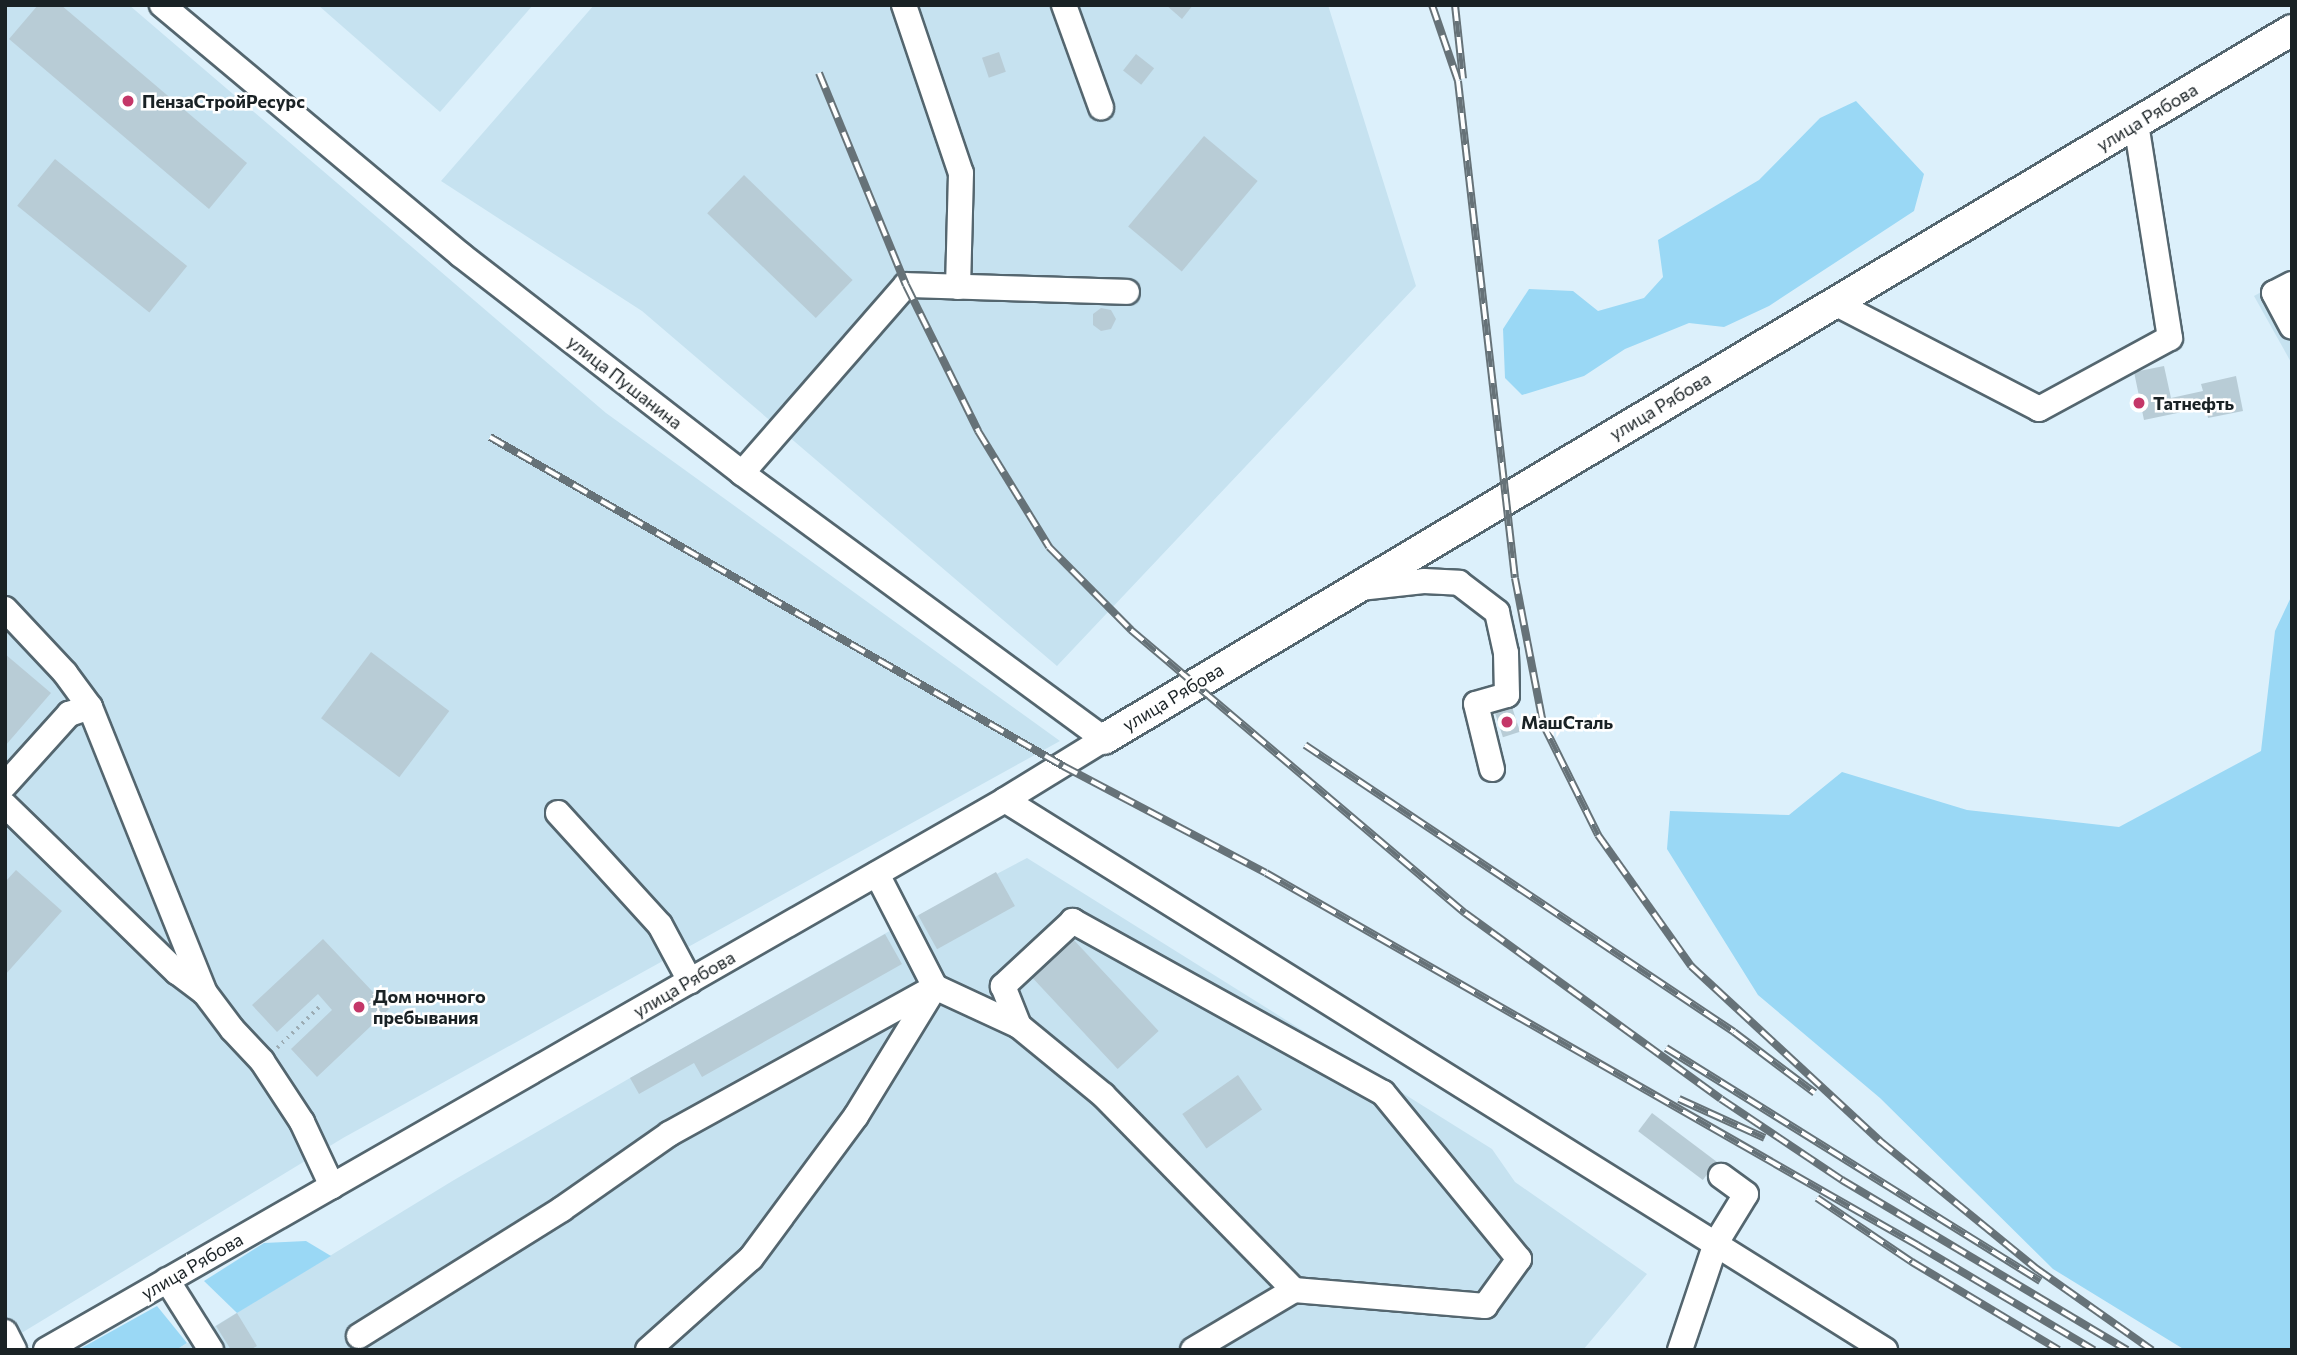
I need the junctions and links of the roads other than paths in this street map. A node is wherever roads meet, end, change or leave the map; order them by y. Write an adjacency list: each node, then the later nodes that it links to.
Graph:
1 (162, 5): 12 (street, улица Пушанина)
2 (904, 5): 8 (street)
3 (1064, 5): 5 (street)
4 (2292, 30): 6 (main road, улица Рябова)
5 (1101, 107)
6 (2136, 124): 10 (main road, улица Рябова); 10 (street)
7 (2292, 284): 11 (street)
8 (958, 287): 9 (street); 12 (street)
9 (1127, 292)
10 (1833, 302): 13 (main road, улица Рябова)
11 (2292, 327)
12 (742, 473): 16 (street, улица Пушанина)
13 (1356, 588): 16 (main road, улица Рябова); 17 (street)
14 (5, 609): 15 (street)
15 (90, 708): 18 (street); 25 (street)
16 (1104, 739): 19 (street, улица Рябова)
17 (1492, 769)
18 (5, 785)
19 (1005, 800): 22 (street, улица Рябова); 29 (street)
20 (5, 805): 25 (street)
21 (558, 813): 23 (street)
22 (877, 874): 23 (street, улица Рябова); 24 (street)
23 (690, 981): 28 (street, улица Рябова)
24 (935, 987): 26 (street); 33 (street); 37 (street)
25 (205, 993): 28 (street)
26 (1019, 1026): 31 (street); 31 (street)
27 (1721, 1176): 29 (street)
28 (332, 1185): 30 (street, улица Рябова)
29 (1716, 1243): 39 (street); 40 (street)
30 (167, 1280): 35 (street, улица Рябова); 36 (street)
31 (1294, 1290): 38 (street)
32 (5, 1332): 34 (street)
33 (359, 1336)
34 (14, 1350)
35 (46, 1350)
36 (211, 1350)
37 (649, 1350)
38 (1193, 1350)
39 (1680, 1350)
40 (1885, 1350)

